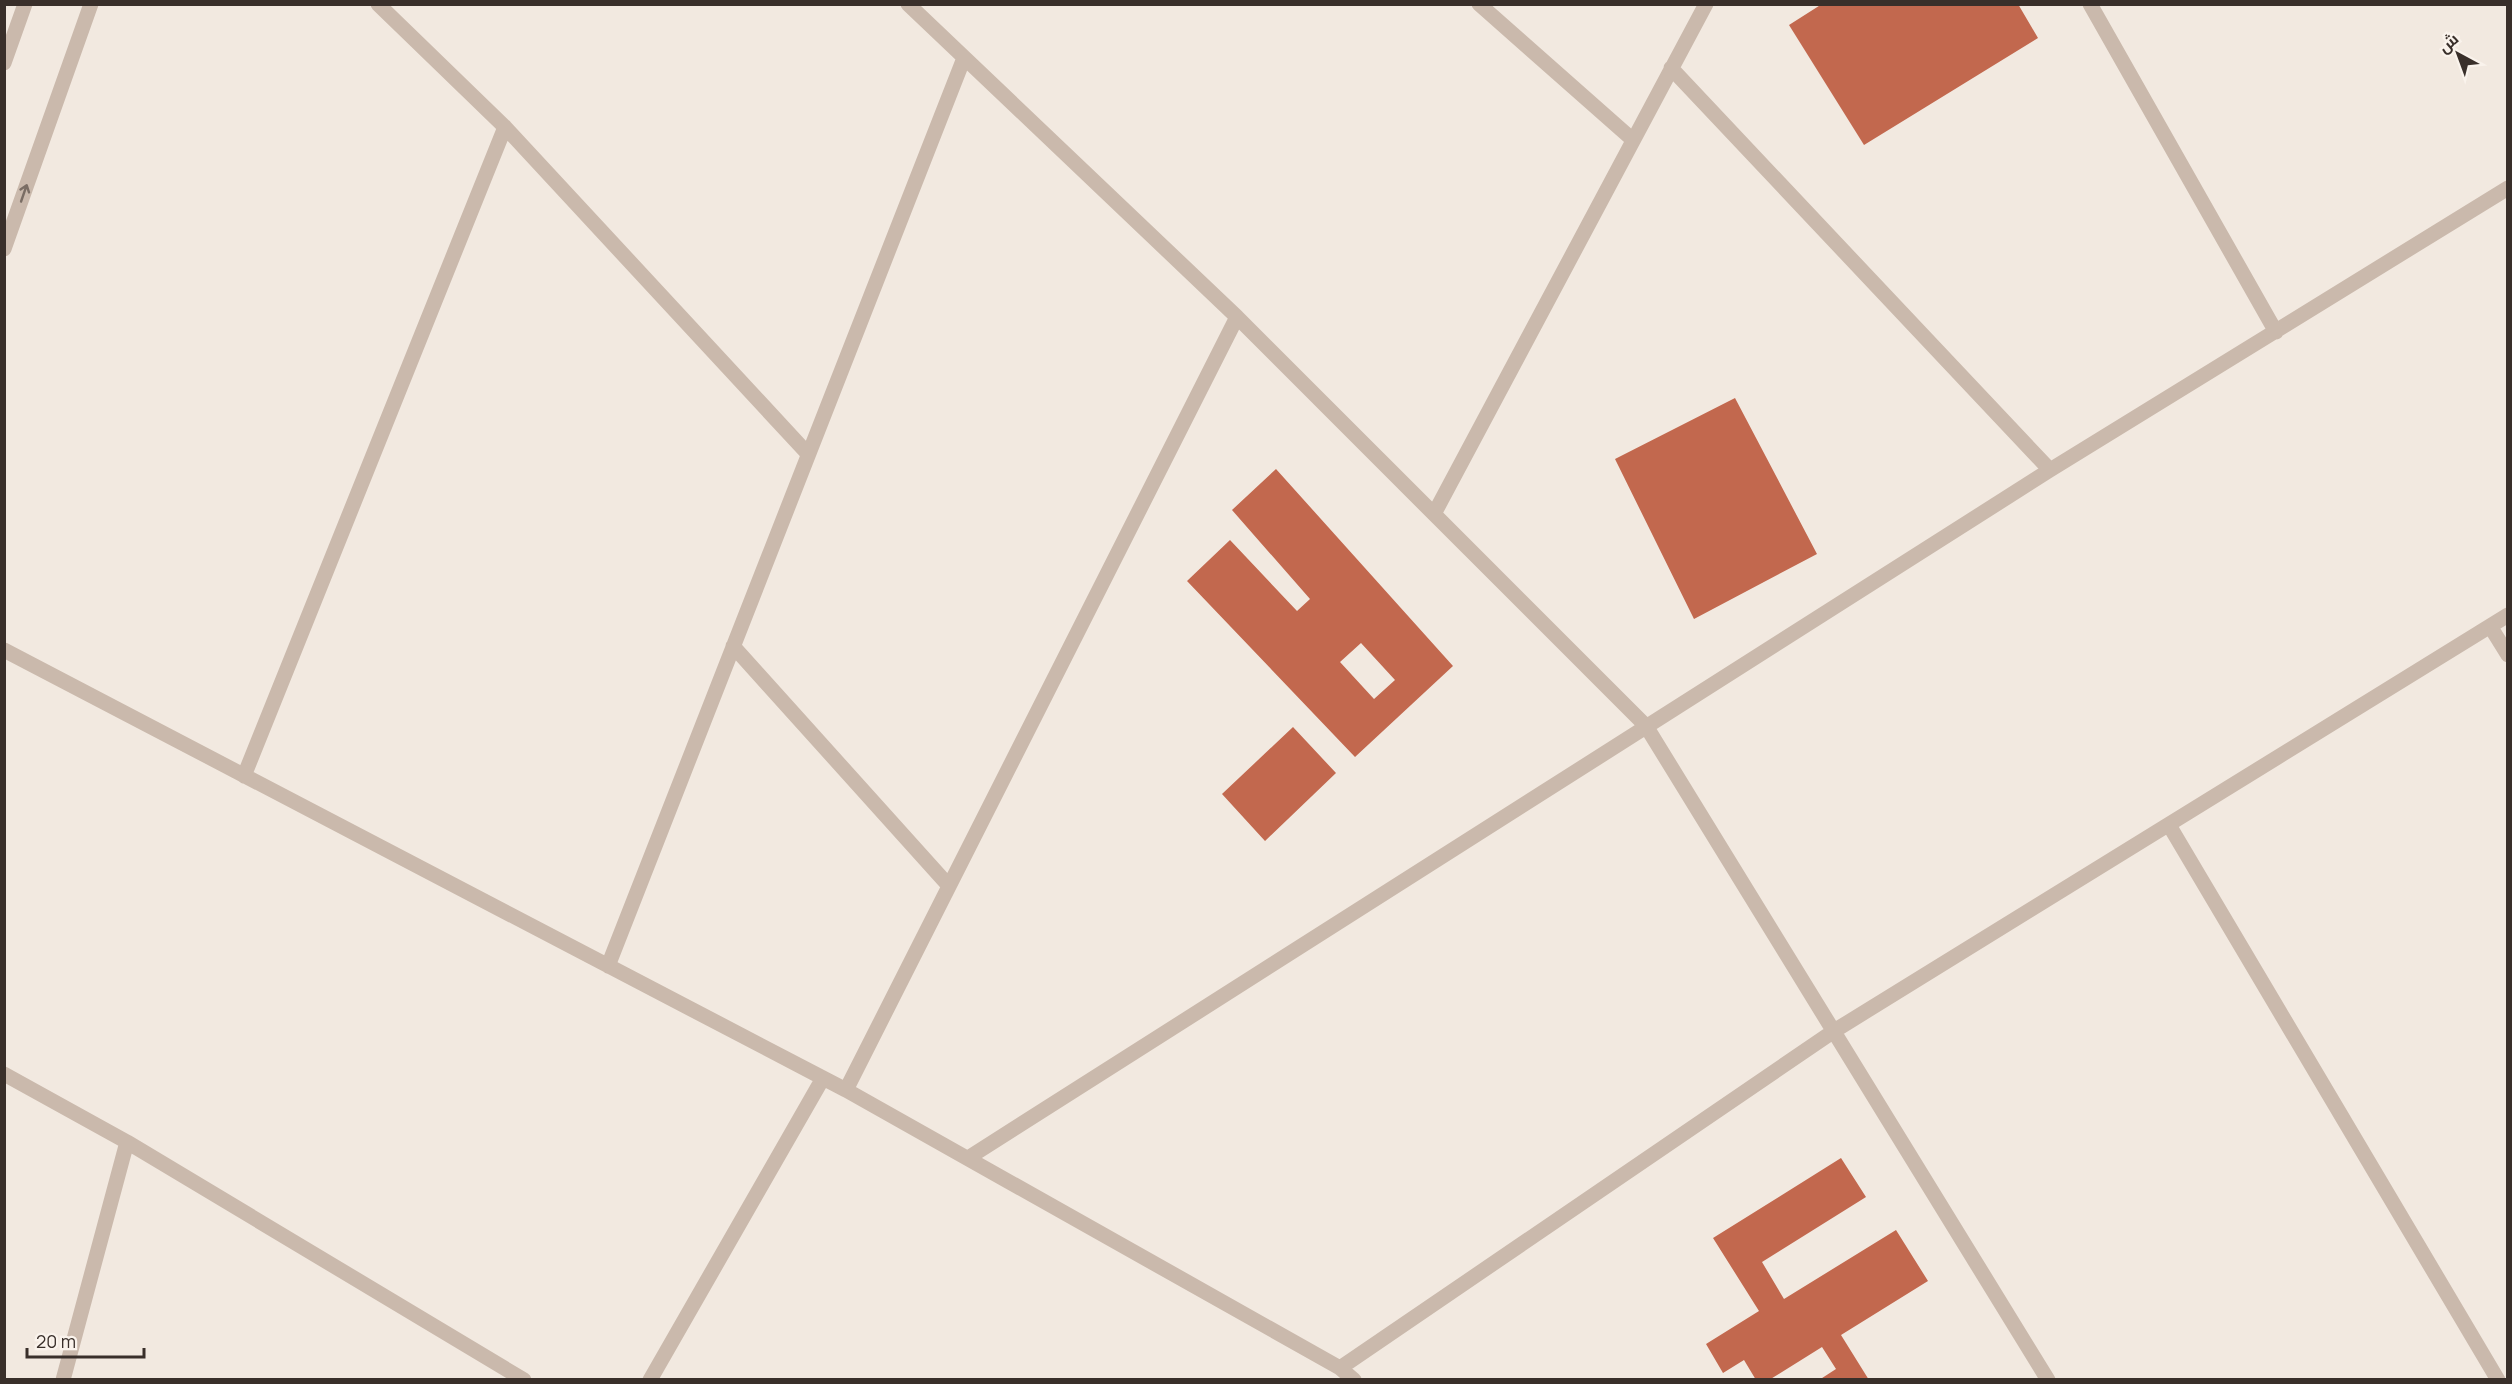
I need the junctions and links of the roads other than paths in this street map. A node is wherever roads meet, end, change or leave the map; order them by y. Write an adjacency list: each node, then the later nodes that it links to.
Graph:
1 (25, 4): 9 (street)
2 (91, 4): 14 (street, one-way to 2)
3 (378, 4): 11 (street)
4 (908, 4): 8 (street)
5 (1479, 4): 12 (street)
6 (1706, 4): 10 (street)
7 (2090, 4): 16 (street)
8 (964, 58): 15 (street); 17 (street)
9 (4, 63)
10 (1671, 68): 12 (street); 18 (street)
11 (505, 127): 17 (street); 26 (street)
12 (1633, 140): 19 (street)
13 (2508, 188): 16 (street)
14 (4, 249)
15 (1237, 317): 19 (street); 28 (street)
16 (2276, 332): 18 (street)
17 (808, 454): 22 (street)
18 (2050, 470): 25 (street)
19 (1434, 514): 25 (street)
20 (2508, 615): 21 (street)
21 (2490, 626): 24 (street); 27 (street)
22 (734, 646): 28 (street); 29 (street)
23 (4, 650): 26 (street)
24 (2508, 655)
25 (1646, 726): 30 (street); 35 (street)
26 (244, 776): 29 (street)
27 (2169, 825): 30 (street); 42 (street)
28 (949, 886): 33 (street)
29 (608, 966): 32 (street)
30 (1834, 1031): 36 (street); 41 (street)
31 (4, 1074): 34 (street)
32 (823, 1078): 33 (street); 39 (street)
33 (846, 1090): 35 (street)
34 (127, 1142): 37 (street); 38 (street)
35 (968, 1158): 36 (street)
36 (1340, 1368): 40 (street)
37 (63, 1380)
38 (524, 1380)
39 (650, 1380)
40 (1354, 1380)
41 (2048, 1380)
42 (2498, 1380)

